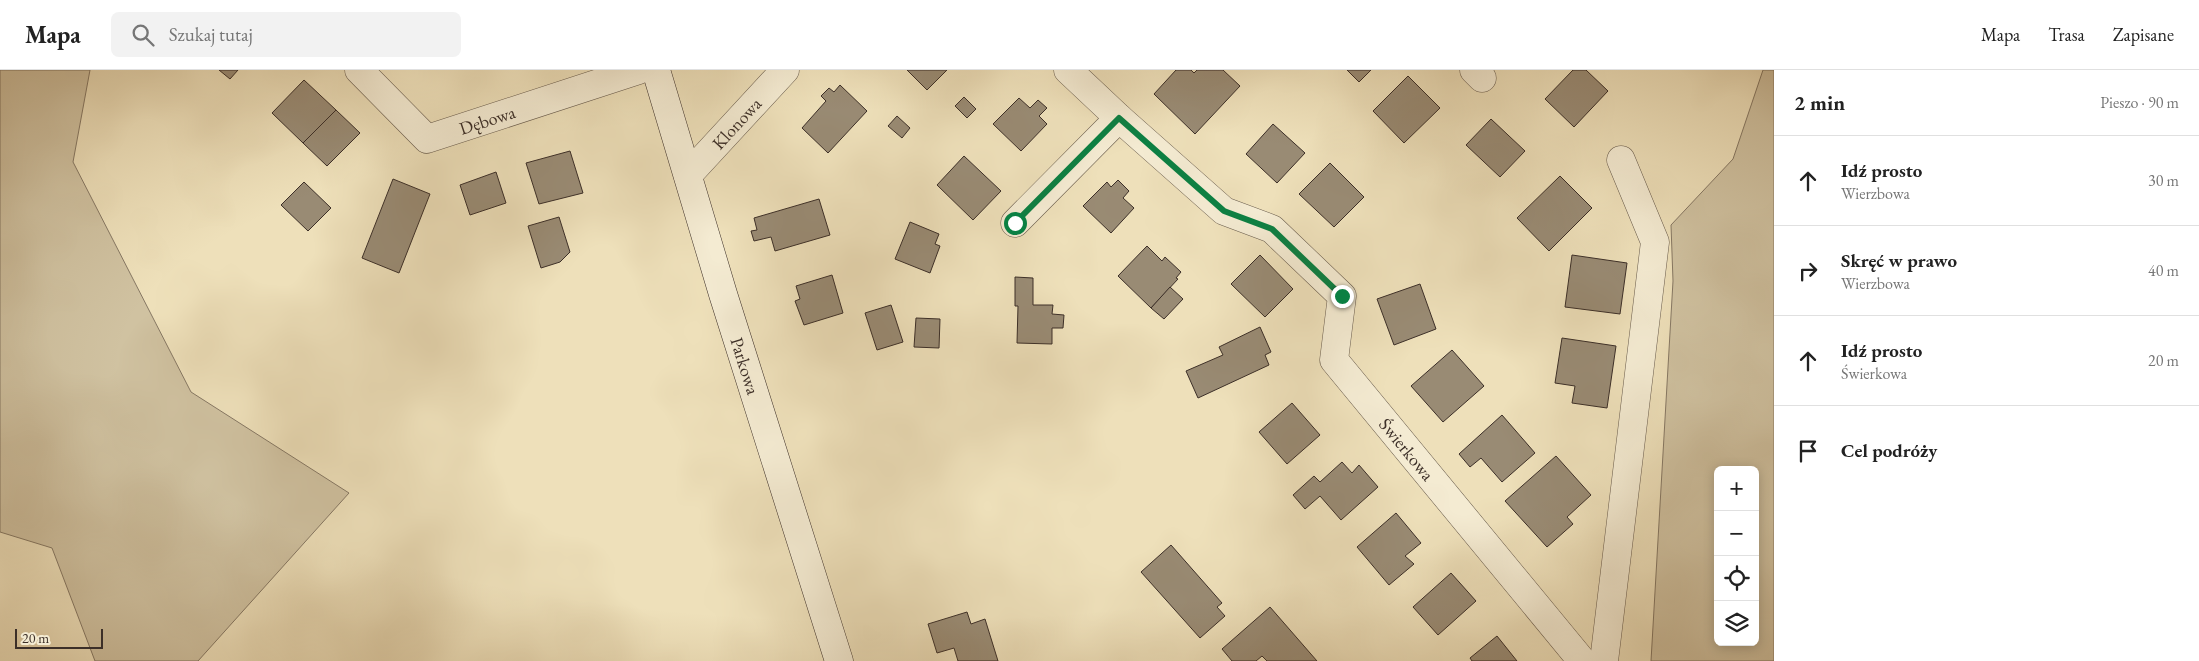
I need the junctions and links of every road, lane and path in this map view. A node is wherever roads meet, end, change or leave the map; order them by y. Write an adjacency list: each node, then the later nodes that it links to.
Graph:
1 (359, 70): 2 (street, Dębowa)
2 (639, 70)
3 (656, 70): 8 (street, Parkowa)
4 (785, 70): 8 (street, Klonowa)
5 (1068, 70): 6 (street)
6 (1119, 118): 9 (street); 11 (street, Świerkowa)
7 (1621, 160): 12 (street)
8 (688, 175): 10 (street, Parkowa)
9 (1015, 223)
10 (839, 661)
11 (1582, 661)
12 (1604, 661)

